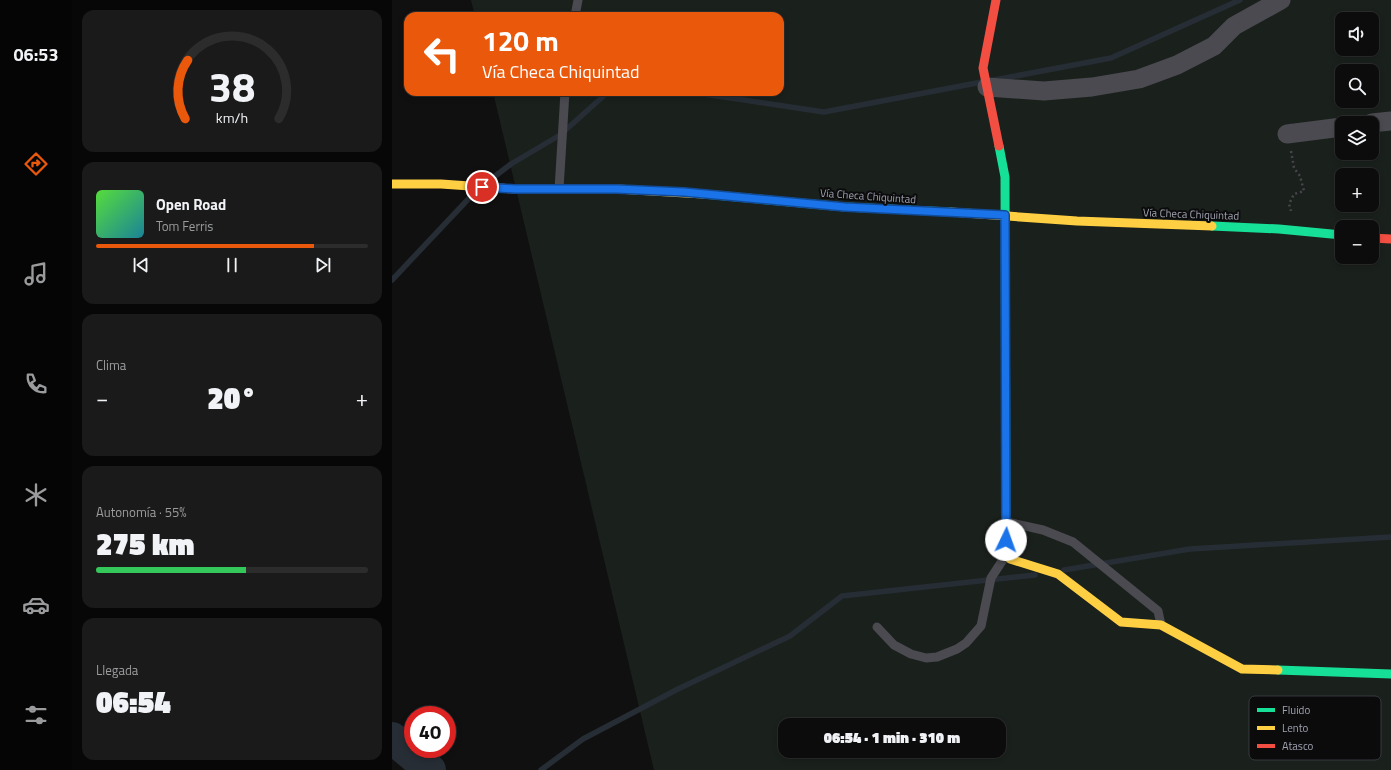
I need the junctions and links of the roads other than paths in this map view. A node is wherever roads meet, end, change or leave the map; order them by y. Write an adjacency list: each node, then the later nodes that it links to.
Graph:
1 (578, 0): 4 (lane)
2 (996, 0): 5 (street)
3 (1281, 0): 5 (street)
4 (576, 12)
5 (987, 87): 13 (street)
6 (565, 96): 12 (lane)
7 (1391, 121): 8 (street)
8 (1379, 122)
9 (1335, 128): 10 (street)
10 (1287, 134)
11 (392, 184): 12 (street, Vía Checa Chiquintad)
12 (559, 189): 13 (street, Vía Checa Chiquintad)
13 (1005, 215): 14 (street, Vía Checa Chiquintad); 17 (street)
14 (1335, 234)
15 (1379, 238): 16 (street)
16 (1391, 239)
17 (1007, 526): 18 (street); 19 (lane)
18 (1005, 552): 19 (street); 20 (lane)
19 (1161, 625): 21 (street)
20 (877, 627)
21 (1391, 674)

